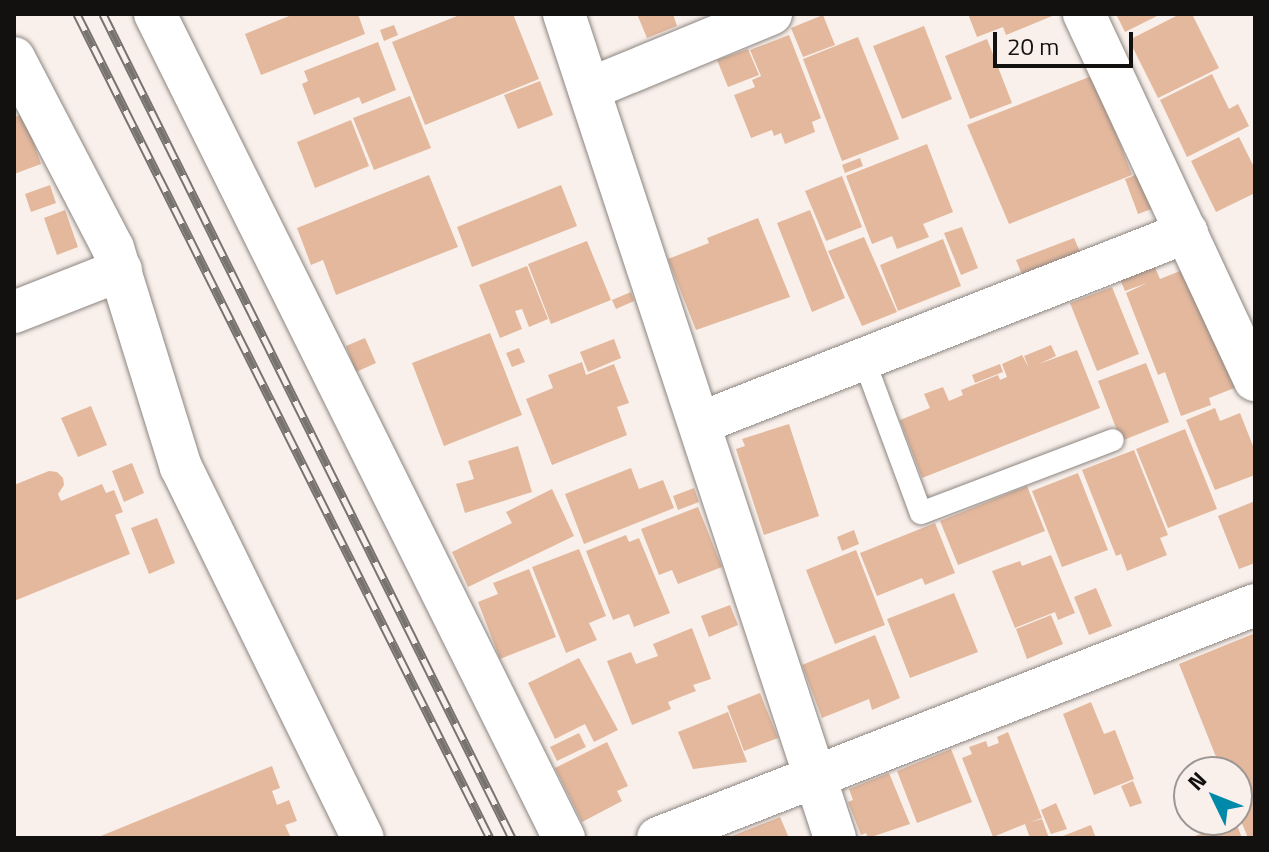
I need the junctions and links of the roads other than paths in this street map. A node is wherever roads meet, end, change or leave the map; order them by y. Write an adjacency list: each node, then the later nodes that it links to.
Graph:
1 (155, 14): 17 (street)
2 (564, 14): 6 (street)
3 (771, 14): 6 (street)
4 (1084, 14): 7 (street)
5 (14, 58): 8 (street)
6 (589, 89): 12 (street)
7 (1187, 232): 10 (street); 11 (street)
8 (121, 270): 9 (street); 16 (street)
9 (14, 312)
10 (864, 360): 12 (street); 13 (lane)
11 (1255, 380)
12 (700, 423): 15 (street)
13 (1113, 440)
14 (1255, 605): 15 (street)
15 (813, 777): 18 (street); 19 (street)
16 (363, 838)
17 (564, 838)
18 (658, 838)
19 (835, 838)

